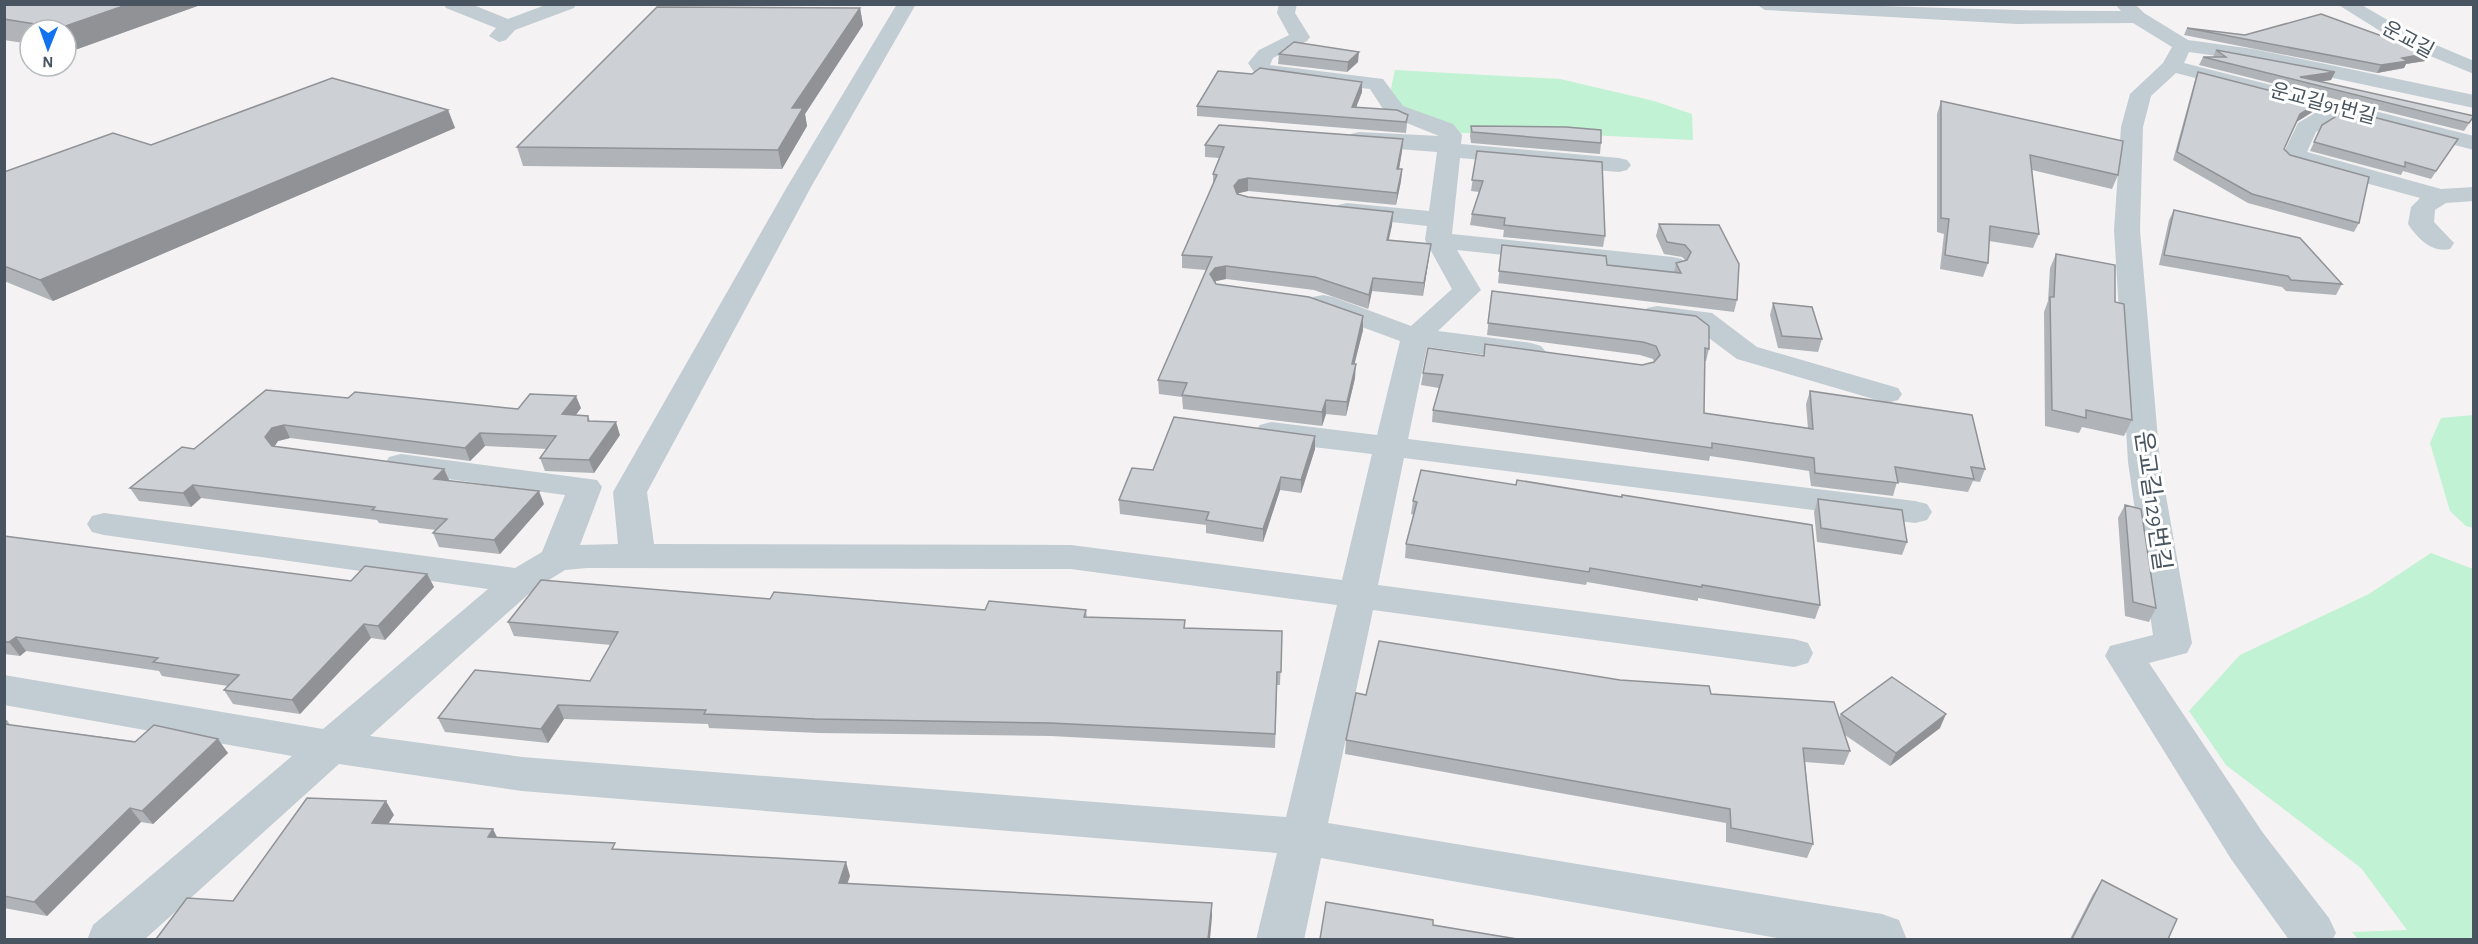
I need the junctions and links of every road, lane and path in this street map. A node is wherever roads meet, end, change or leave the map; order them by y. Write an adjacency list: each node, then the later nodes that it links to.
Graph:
1 (453, 4): 2 (street)
2 (567, 4)
3 (907, 4): 32 (street)
4 (1288, 4): 14 (street)
5 (1765, 4): 7 (street)
6 (2346, 4): 9 (street, 운교길)
7 (2131, 11): 8 (street)
8 (2178, 55): 10 (street); 11 (street, 운교길91번길); 40 (street, 운교길129번길)
9 (2474, 68)
10 (2474, 102)
11 (2339, 108): 13 (street, 운교길91번길); 17 (street)
12 (1334, 137): 14 (street)
13 (2474, 143)
14 (1450, 148): 15 (street); 19 (street)
15 (1619, 165)
16 (2474, 194): 17 (street)
17 (2440, 196): 20 (street)
18 (1327, 208): 19 (street)
19 (1439, 230): 21 (street); 24 (street)
20 (2441, 243)
21 (1673, 265)
22 (1292, 297): 24 (street)
23 (1632, 311): 26 (street)
24 (1415, 337): 25 (street); 28 (street)
25 (1557, 355)
26 (1887, 394)
27 (1238, 428): 28 (street)
28 (1390, 447): 30 (street); 35 (street)
29 (373, 460): 33 (street)
30 (1916, 512)
31 (104, 524): 34 (street)
32 (637, 555): 33 (street); 35 (street)
33 (557, 559): 34 (street)
34 (520, 581): 38 (street)
35 (1357, 594): 36 (street); 39 (street)
36 (1794, 653)
37 (4, 690): 38 (street)
38 (332, 747): 39 (street); 41 (street)
39 (1303, 837): 42 (street); 43 (street)
40 (2312, 933)
41 (110, 939)
42 (1280, 939)
43 (1883, 939)

